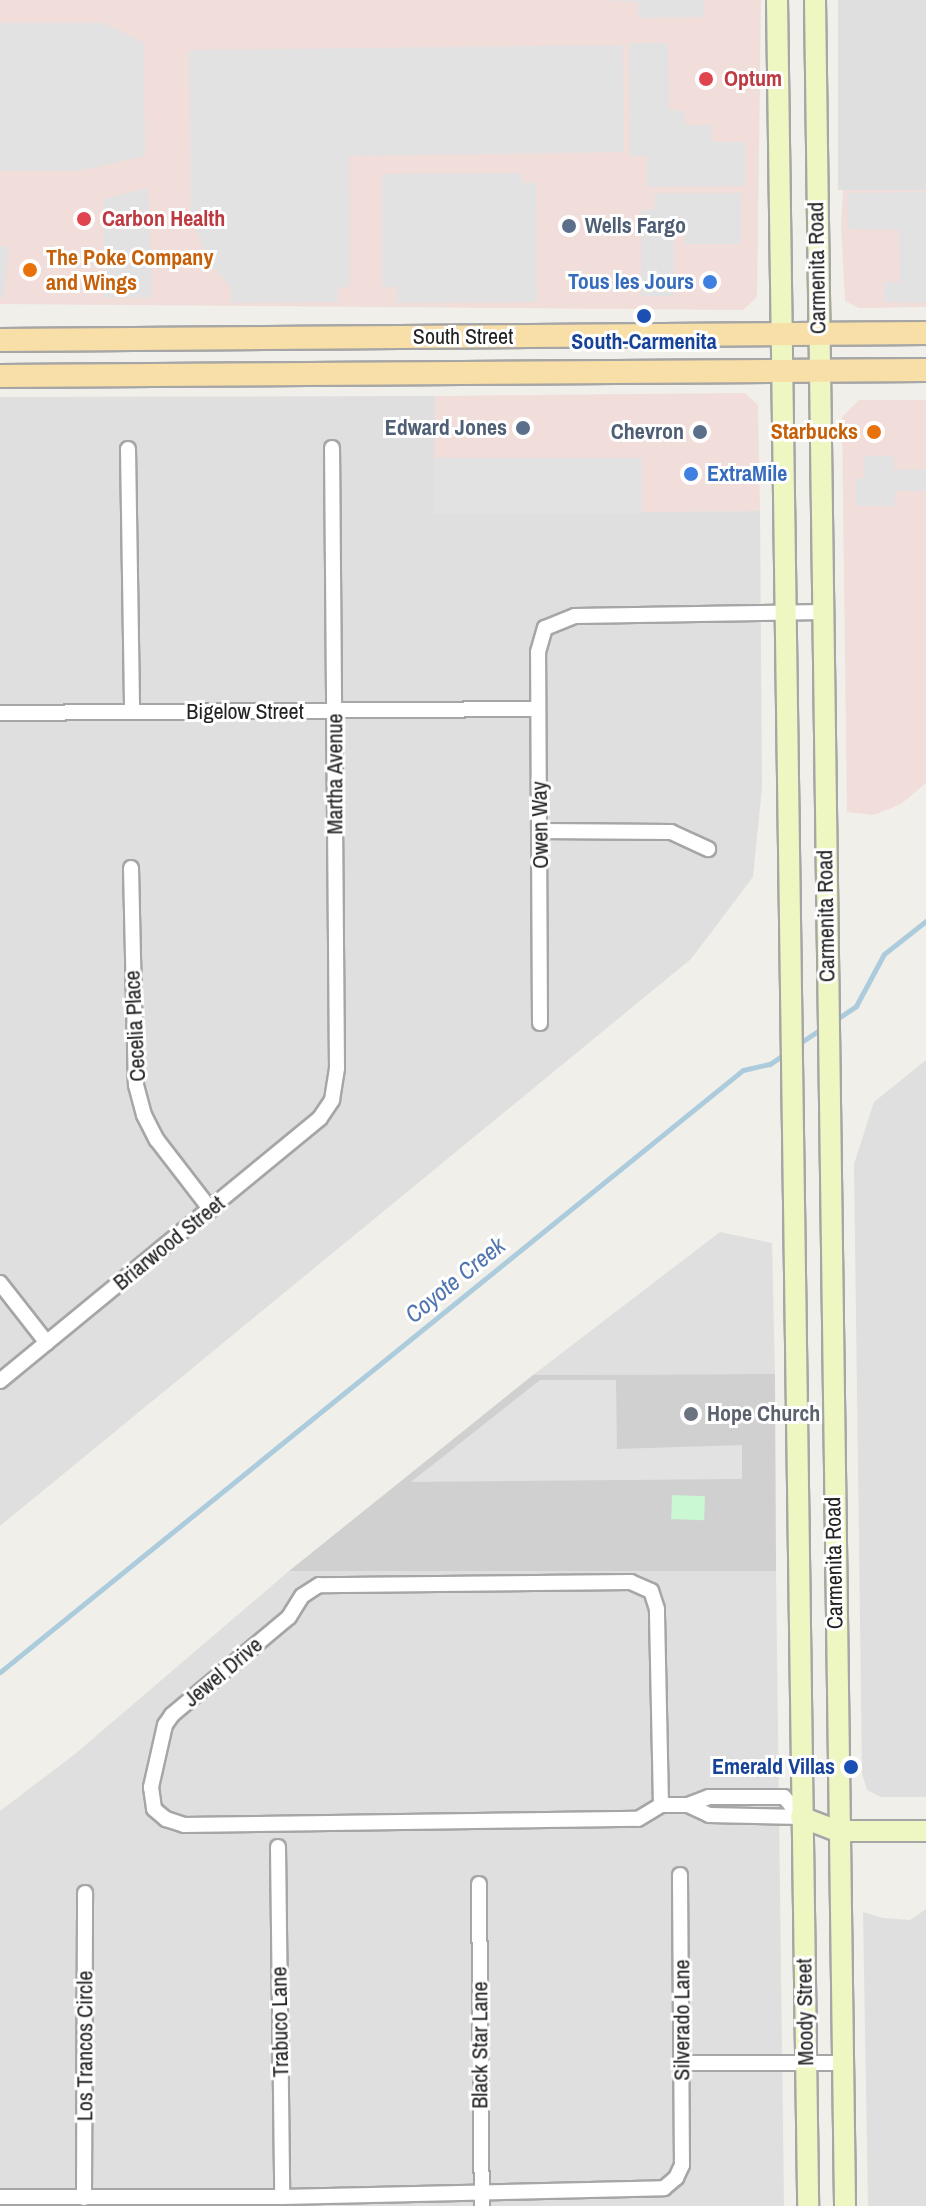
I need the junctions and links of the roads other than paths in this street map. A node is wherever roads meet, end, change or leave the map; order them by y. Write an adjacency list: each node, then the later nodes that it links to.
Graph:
1 (777, 0): 4 (main road, Carmenita Road)
2 (815, 0): 5 (main road, Carmenita Road)
3 (926, 333): 5 (main road, South Street)
4 (781, 334): 5 (main road, South Street); 6 (main road, South Street); 7 (main road, Carmenita Road)
5 (818, 334): 8 (main road, Carmenita Road)
6 (0, 340)
7 (782, 370): 8 (main road, South Street); 10 (main road, South Street); 14 (main road, Carmenita Road)
8 (818, 370): 9 (main road, South Street); 13 (main road, Carmenita Road)
9 (926, 370)
10 (0, 376)
11 (332, 448): 16 (street, Martha Avenue)
12 (128, 449): 17 (street)
13 (822, 612): 14 (street); 30 (main road, Carmenita Road)
14 (785, 613): 15 (street, Owen Way); 29 (main road, Carmenita Road)
15 (538, 709): 16 (street, Bigelow Street); 19 (street, Owen Way)
16 (334, 711): 17 (street, Bigelow Street); 23 (street, Martha Avenue)
17 (132, 712): 18 (street, Bigelow Street)
18 (0, 713)
19 (540, 831): 20 (street); 22 (street, Owen Way)
20 (708, 849)
21 (131, 868): 24 (street, Cecelia Place)
22 (540, 1023)
23 (332, 1100): 24 (street, Briarwood Street)
24 (211, 1210): 26 (street, Briarwood Street)
25 (0, 1283): 26 (street)
26 (47, 1343): 27 (street, Briarwood Street)
27 (0, 1381)
28 (661, 1805): 28 (street, Jewel Drive); 29 (street, Jewel Drive)
29 (801, 1817): 30 (main road); 37 (main road, Moody Street)
30 (838, 1831): 31 (main road); 38 (main road, Moody Street)
31 (926, 1831)
32 (278, 1847): 40 (street, Trabuco Lane)
33 (680, 1875): 36 (street, Silverado Lane)
34 (479, 1884): 42 (street, Black Star Lane)
35 (85, 1893): 41 (street, Los Trancos Circle)
36 (682, 2063): 37 (street); 42 (street, Silverado Lane)
37 (805, 2063): 38 (street); 43 (main road, Moody Street)
38 (842, 2063): 44 (main road, Moody Street)
39 (0, 2197): 41 (street)
40 (282, 2197): 41 (street); 42 (street)
41 (84, 2198)
42 (481, 2200)
43 (808, 2206)
44 (845, 2206)

